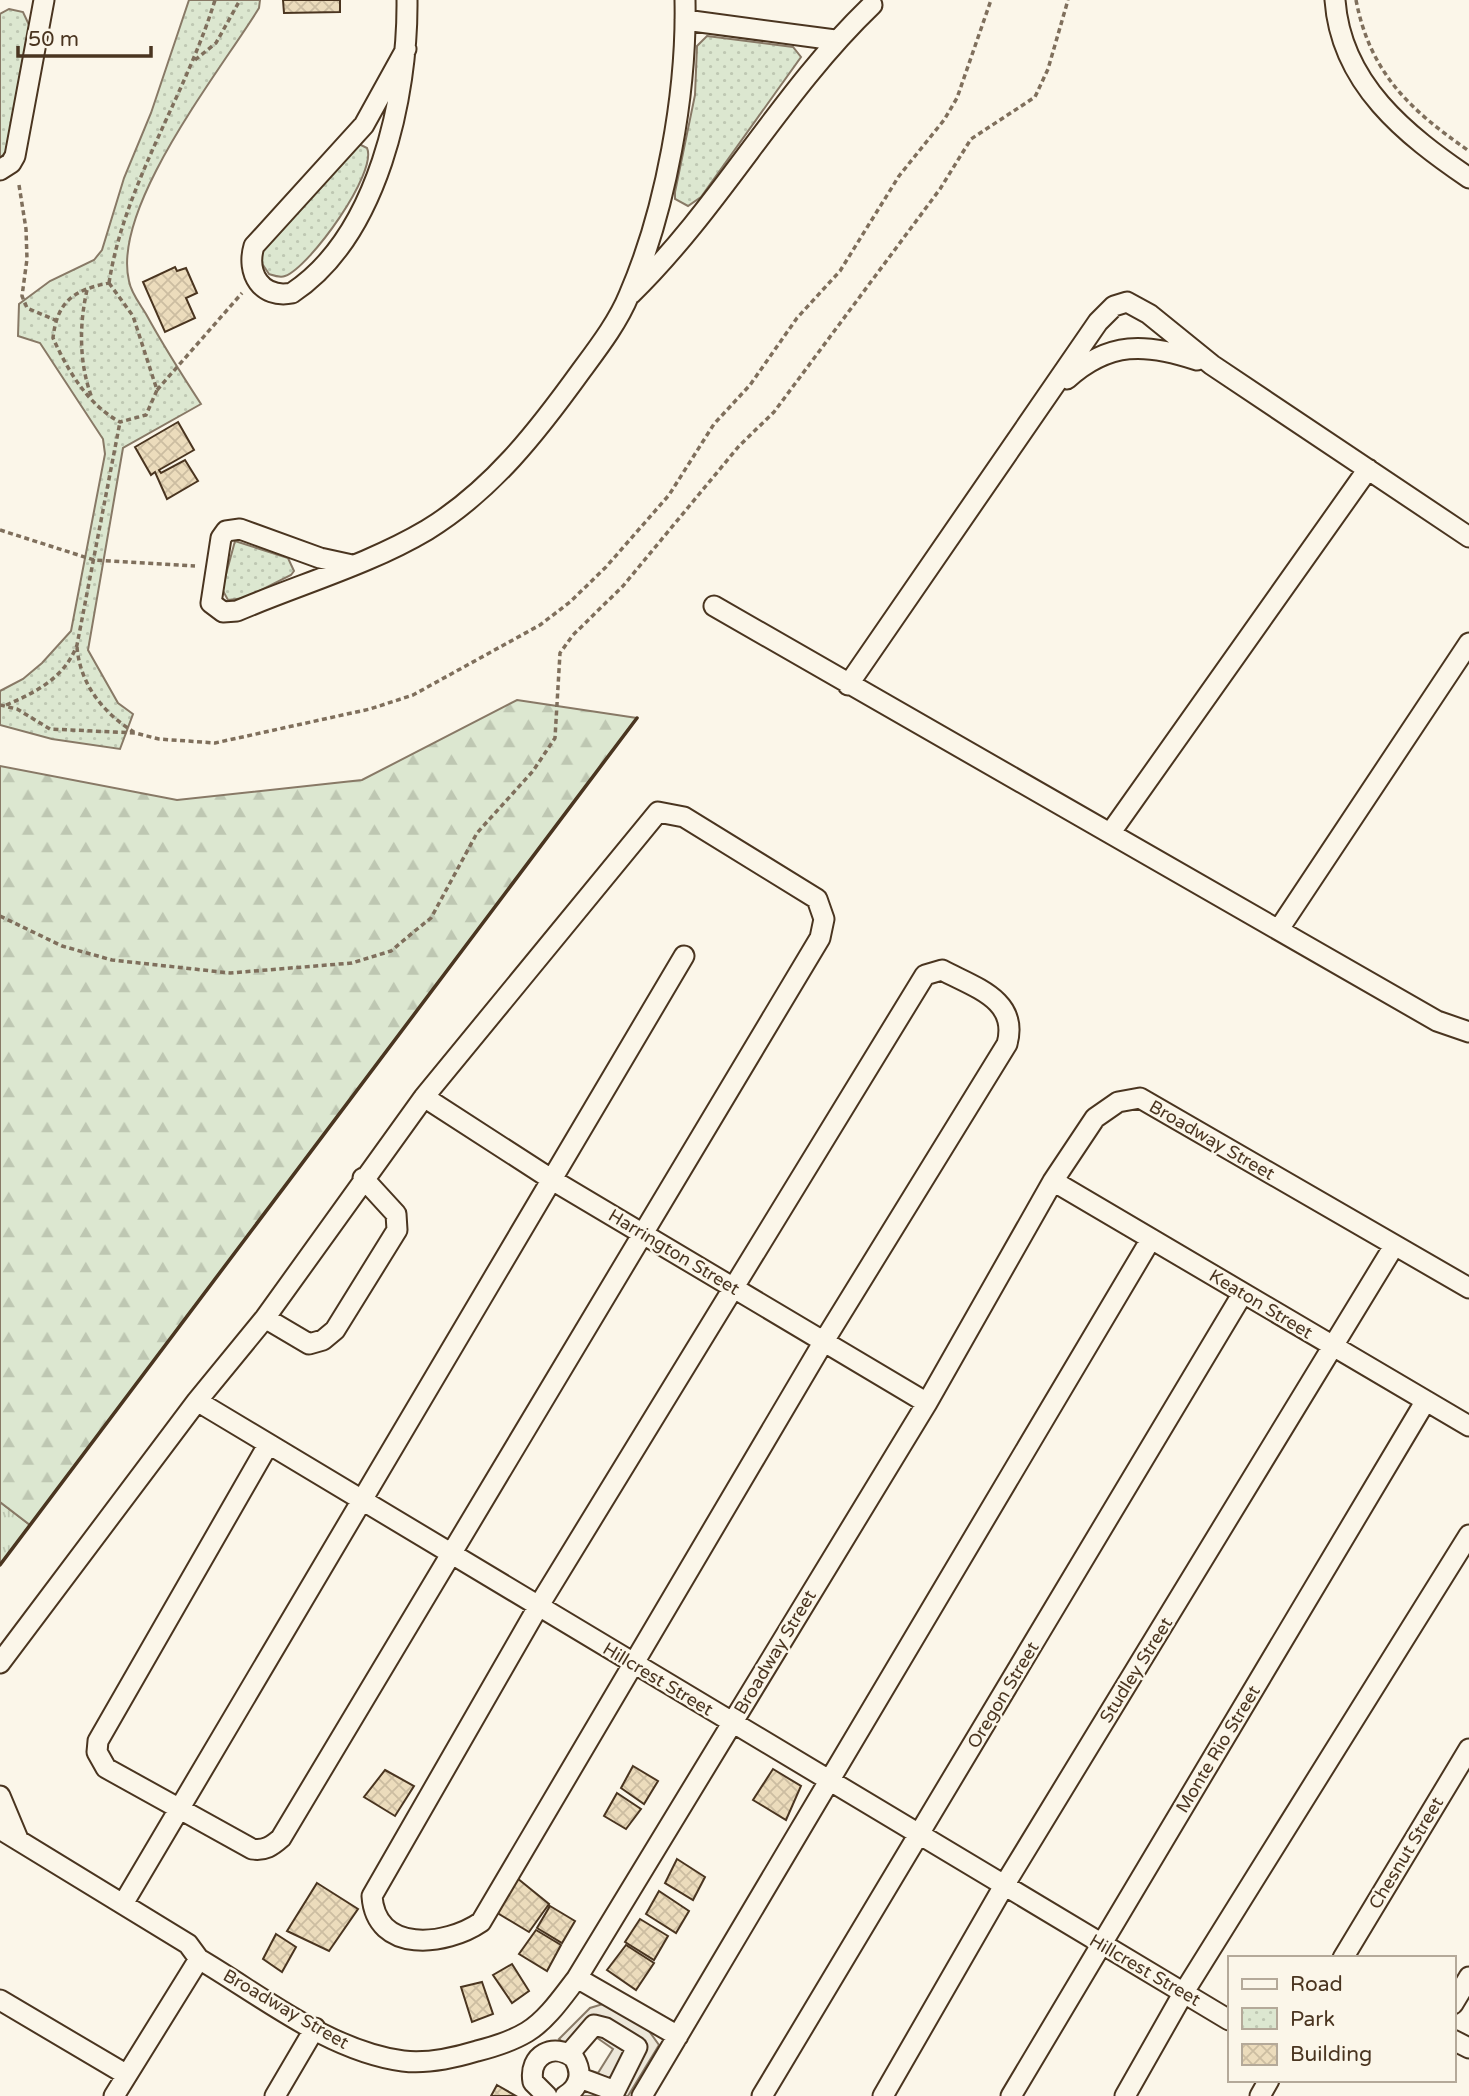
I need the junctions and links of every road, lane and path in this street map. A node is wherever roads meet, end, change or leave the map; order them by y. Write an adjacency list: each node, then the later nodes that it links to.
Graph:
1 (44, 0): 15 (street)
2 (215, 0): 13 (path)
3 (240, 0): 13 (path)
4 (407, 0): 12 (street)
5 (991, 0): 39 (path)
6 (1068, 0): 41 (path)
7 (1335, 0): 16 (street)
8 (1356, 0): 14 (path)
9 (872, 5): 11 (street)
10 (685, 10): 11 (street); 21 (street)
11 (835, 40): 21 (street)
12 (406, 49): 12 (street)
13 (194, 62): 18 (path)
14 (1469, 150)
15 (0, 170)
16 (1469, 178)
17 (19, 185): 22 (path)
18 (109, 283): 19 (path); 24 (path)
19 (87, 290): 22 (path); 26 (path)
20 (242, 293): 24 (path)
21 (629, 296): 32 (street)
22 (55, 320): 26 (path)
23 (1212, 365): 25 (street); 25 (street); 28 (street)
24 (157, 390): 27 (path)
25 (1048, 396): 37 (street)
26 (95, 404): 27 (path)
27 (120, 422): 31 (path)
28 (1368, 469): 30 (street); 40 (street)
29 (0, 530): 31 (path)
30 (1469, 537)
31 (94, 560): 33 (path); 36 (path)
32 (352, 565): 32 (street)
33 (195, 566)
34 (715, 606): 37 (street)
35 (1469, 643): 42 (street)
36 (77, 645): 38 (path); 39 (path)
37 (848, 685): 40 (street)
38 (2, 705): 39 (path)
39 (135, 733)
40 (1111, 832): 42 (street)
41 (0, 916)
42 (1279, 929): 44 (street)
43 (684, 956): 47 (street)
44 (1469, 1032)
45 (424, 1097): 46 (street); 47 (street, Harrington Street); 49 (street)
46 (363, 1178): 55 (street); 55 (street)
47 (554, 1181): 49 (street, Harrington Street); 63 (street)
48 (1054, 1181): 50 (street, Keaton Street); 51 (street, Broadway Street); 60 (street, Broadway Street)
49 (641, 1233): 53 (street, Harrington Street); 65 (street)
50 (1151, 1239): 54 (street, Keaton Street); 71 (street)
51 (1394, 1246): 52 (street, Broadway Street); 57 (street, Studley Street)
52 (1469, 1288)
53 (734, 1289): 56 (street, Harrington Street); 56 (street); 66 (street)
54 (1243, 1293): 57 (street, Keaton Street); 75 (street, Oregon Street)
55 (265, 1318): 58 (street)
56 (824, 1342): 60 (street, Harrington Street); 68 (street)
57 (1334, 1347): 59 (street, Keaton Street); 77 (street, Studley Street)
58 (197, 1401): 62 (street, Hillcrest Street); 67 (street)
59 (1425, 1402): 61 (street, Keaton Street); 79 (street, Monte Rio Street)
60 (927, 1403): 69 (street, Broadway Street)
61 (1469, 1426)
62 (268, 1445): 63 (street, Hillcrest Street); 73 (street)
63 (363, 1502): 65 (street, Hillcrest Street); 73 (street)
64 (1469, 1535): 84 (street)
65 (450, 1554): 66 (street, Hillcrest Street); 73 (street)
66 (538, 1607): 68 (street, Hillcrest Street); 68 (street)
67 (0, 1663)
68 (632, 1664): 69 (street, Hillcrest Street)
69 (732, 1723): 71 (street, Hillcrest Street); 83 (street, Broadway Street)
70 (1469, 1749): 80 (street, Chesnut Street)
71 (829, 1782): 75 (street, Hillcrest Street); 90 (street)
72 (0, 1796): 76 (street)
73 (178, 1808): 78 (street)
74 (0, 1829): 76 (street, Broadway Street)
75 (920, 1836): 77 (street, Hillcrest Street); 100 (street, Oregon Street)
76 (18, 1839): 78 (street, Broadway Street)
77 (1005, 1884): 79 (street, Hillcrest Street); 101 (street, Studley Street)
78 (123, 1904): 81 (street, Broadway Street)
79 (1101, 1945): 84 (street, Hillcrest Street); 102 (street, Monte Rio Street)
80 (1344, 1956)
81 (200, 1959): 88 (street, Broadway Street); 93 (street); 95 (street)
82 (1469, 1977): 86 (street)
83 (578, 1978): 89 (street, Broadway Street); 90 (street)
84 (1184, 1992): 87 (street, Hillcrest Street); 103 (street)
85 (0, 2000): 93 (street)
86 (1455, 2001)
87 (1228, 2019)
88 (315, 2028): 89 (street, Broadway Street); 96 (street)
89 (528, 2032): 91 (street)
90 (678, 2036): 99 (street)
91 (543, 2054): 92 (street); 97 (street)
92 (569, 2054): 94 (street); 94 (street)
93 (127, 2075): 95 (street)
94 (580, 2078): 98 (street)
95 (116, 2096)
96 (275, 2096)
97 (547, 2096)
98 (565, 2096)
99 (642, 2096)
100 (762, 2096)
101 (883, 2096)
102 (1011, 2096)
103 (1125, 2096)

